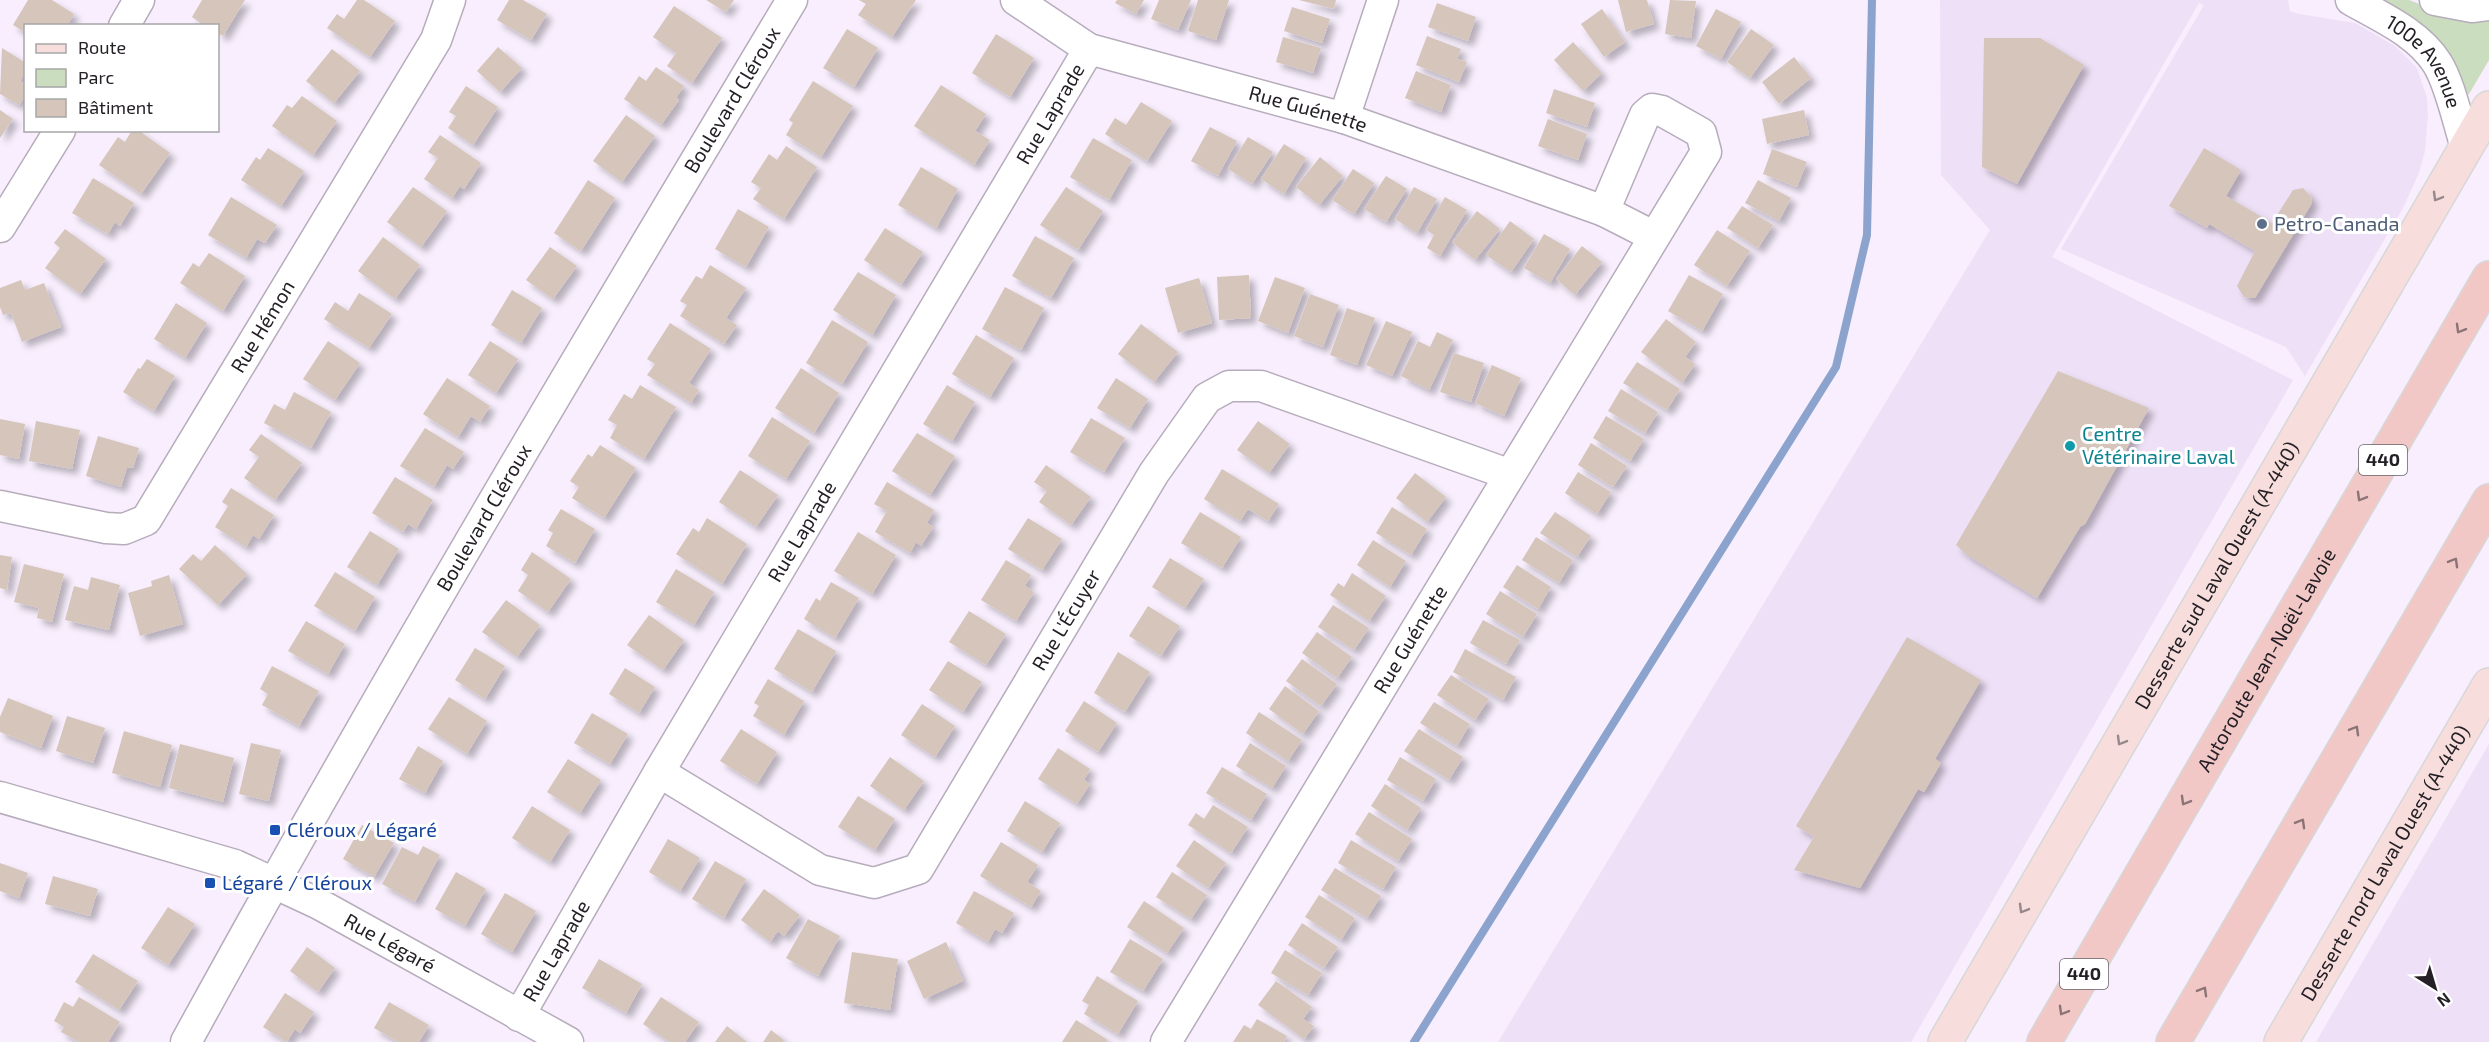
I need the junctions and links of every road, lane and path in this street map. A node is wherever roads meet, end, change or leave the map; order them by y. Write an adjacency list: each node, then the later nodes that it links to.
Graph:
1 (139, 0): 9 (street)
2 (450, 0): 21 (street, Rue Hémon)
3 (792, 0): 25 (street, Boulevard Cléroux)
4 (1016, 0): 10 (street, Rue Guénette)
5 (1383, 0): 12 (street)
6 (2351, 0): 14 (street, 100e Avenue)
7 (2435, 0): 8 (street)
8 (2489, 5)
9 (125, 24)
10 (1089, 48): 12 (street, Rue Guénette); 23 (street, Rue Laprade)
11 (2489, 108): 14 (main road, Desserte sud Laval Ouest (A-440))
12 (1344, 117): 15 (street, Rue Guénette)
13 (59, 132): 16 (street)
14 (2466, 147): 30 (main road, Desserte sud Laval Ouest (A-440), one-way to 30)
15 (1604, 212): 17 (street, Rue Guénette); 17 (street, Rue Guénette)
16 (0, 227)
17 (1653, 236): 19 (street, Rue Guénette)
18 (2489, 278): 31 (highway, Autoroute Jean-Noël-Lavoie / 440, one-way to 31)
19 (1508, 474): 23 (street, Rue L'Écuyer); 29 (street, Rue Guénette)
20 (2489, 501): 32 (highway, one-way to 20)
21 (0, 506)
22 (2489, 685): 33 (main road, Desserte nord Laval Ouest (A-440))
23 (659, 772): 26 (street, Rue Laprade)
24 (0, 797): 25 (street, Rue Légaré)
25 (273, 882): 26 (street, Rue Légaré); 27 (street, Boulevard Cléroux)
26 (519, 1016): 28 (street, Rue Légaré)
27 (186, 1042)
28 (568, 1042)
29 (1166, 1042)
30 (1945, 1042)
31 (2044, 1042)
32 (2173, 1042)
33 (2281, 1042)

